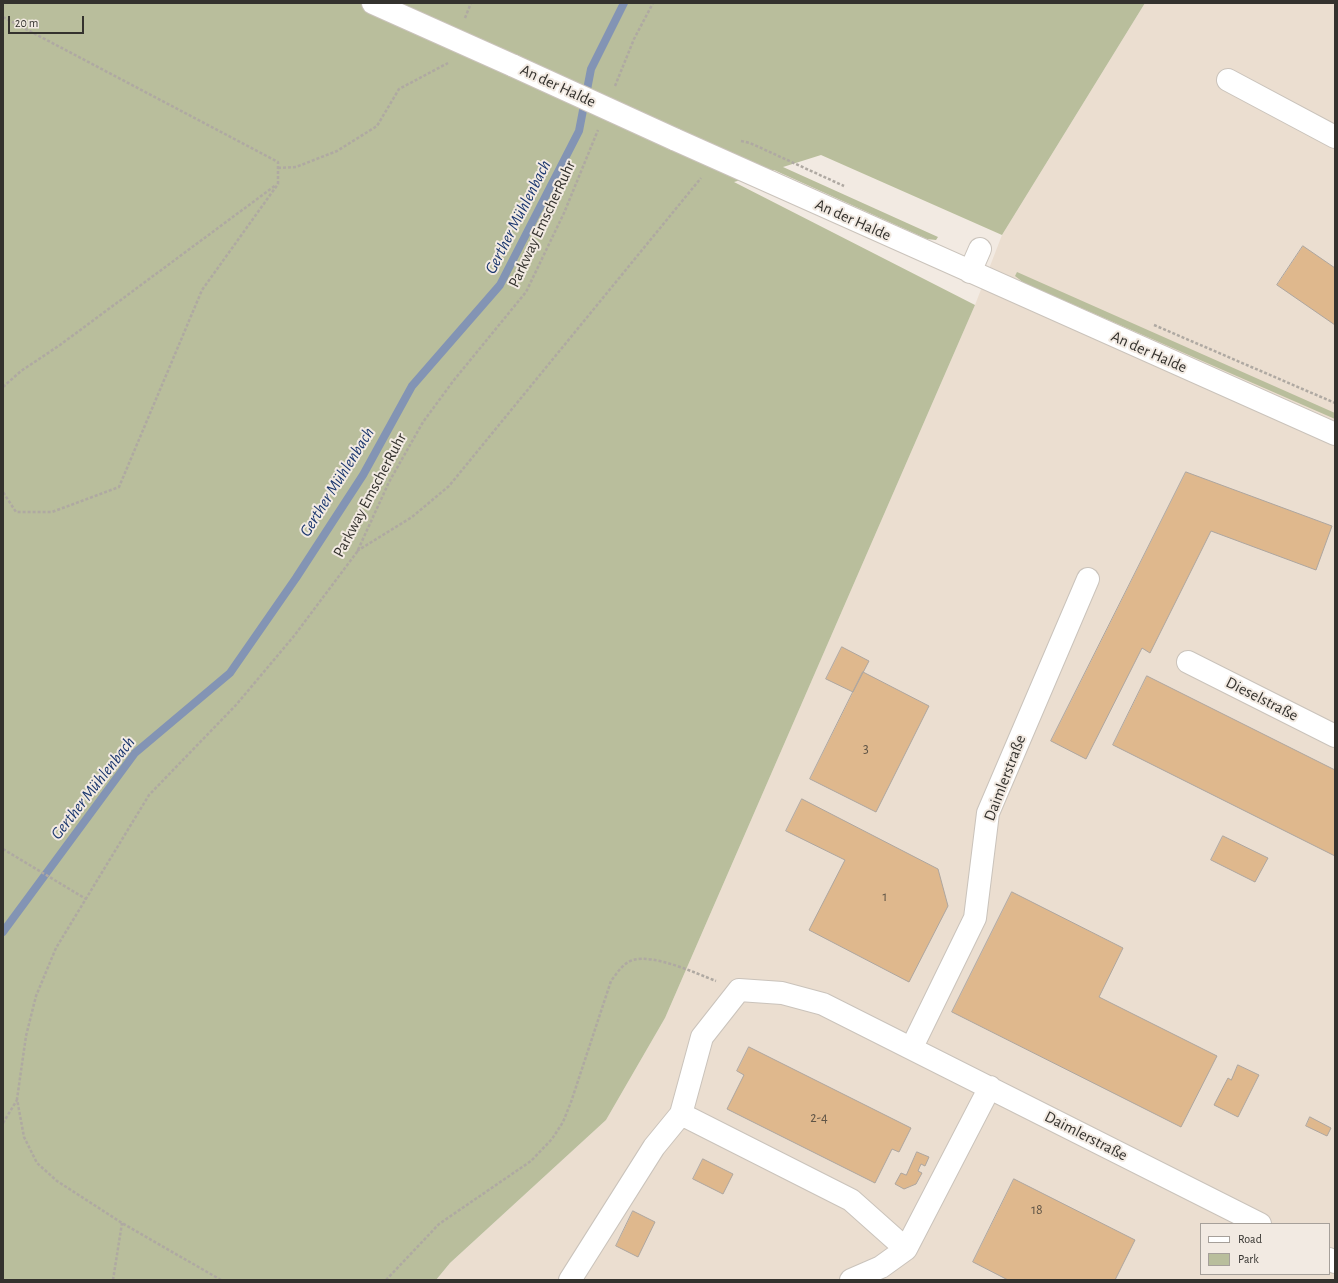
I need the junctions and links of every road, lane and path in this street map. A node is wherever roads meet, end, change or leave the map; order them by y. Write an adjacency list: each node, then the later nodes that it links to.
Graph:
1 (373, 3): 6 (street, An der Halde)
2 (471, 3): 5 (path)
3 (653, 3): 8 (path)
4 (3, 16): 12 (path)
5 (464, 18)
6 (468, 45): 11 (street, An der Halde, bridge); 12 (path)
7 (1228, 80): 10 (street)
8 (613, 90)
9 (599, 126): 19 (path, Parkway EmscherRuhr)
10 (1335, 137)
11 (714, 157): 15 (street, An der Halde); 19 (path)
12 (278, 168): 13 (path)
13 (278, 184): 16 (path); 18 (path)
14 (980, 249): 15 (street)
15 (970, 272): 17 (street, An der Halde)
16 (3, 387)
17 (1335, 434)
18 (3, 492)
19 (357, 552): 24 (path, Parkway EmscherRuhr)
20 (1088, 579): 26 (street, Daimlerstraße)
21 (1188, 662): 22 (street, Dieselstraße)
22 (1335, 736)
23 (3, 849): 24 (path)
24 (86, 899): 28 (path, Parkway EmscherRuhr)
25 (739, 990): 26 (street, Daimlerstraße); 29 (street); 36 (path)
26 (912, 1047): 27 (street, Daimlerstraße)
27 (990, 1087): 32 (street, Daimlerstraße); 33 (street)
28 (17, 1099): 30 (path); 31 (path)
29 (680, 1114): 33 (street); 37 (street)
30 (3, 1123)
31 (122, 1223): 34 (path); 35 (path)
32 (1258, 1223)
33 (906, 1249): 38 (street)
34 (113, 1280)
35 (221, 1280)
36 (386, 1280)
37 (570, 1280)
38 (851, 1280)

